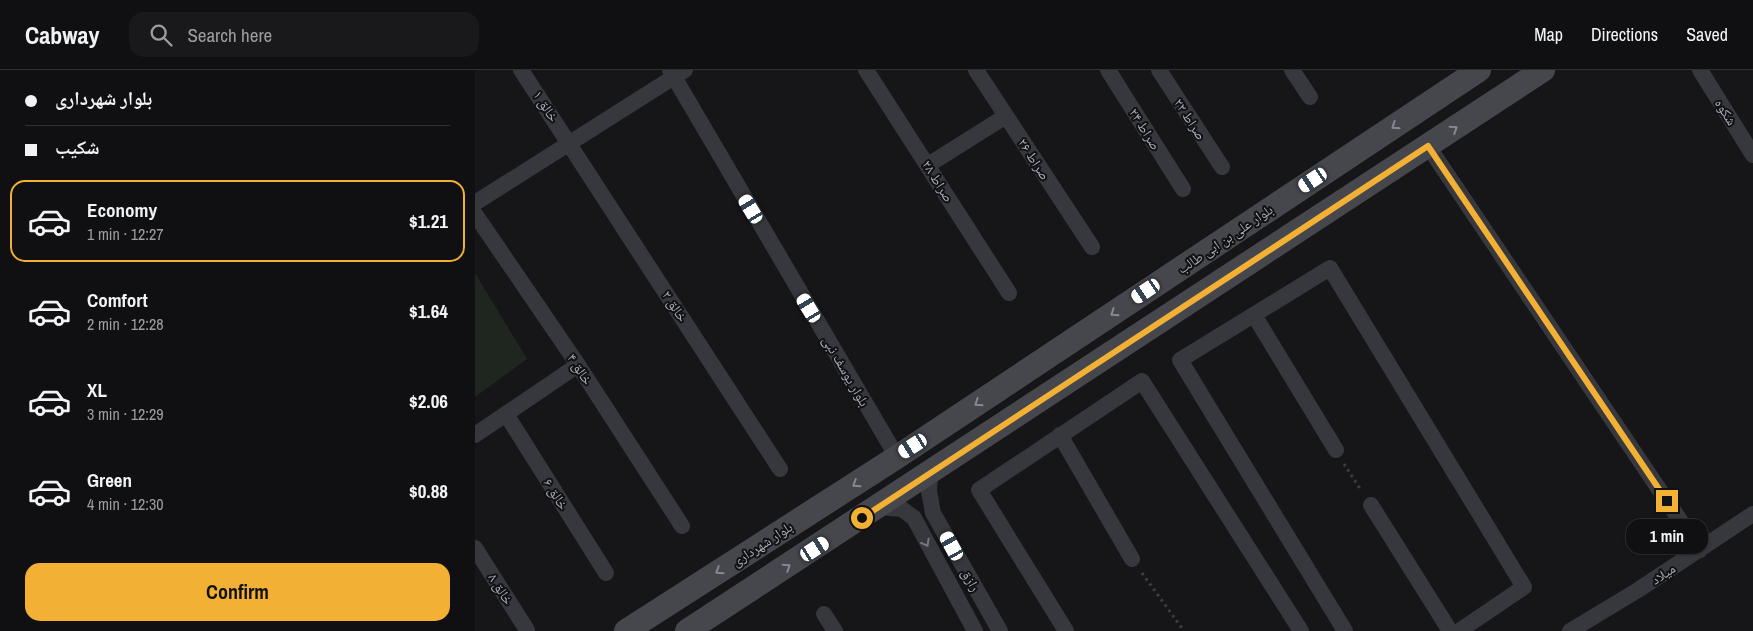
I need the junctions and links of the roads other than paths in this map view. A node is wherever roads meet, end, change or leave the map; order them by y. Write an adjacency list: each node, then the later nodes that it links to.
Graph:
1 (521, 70): 13 (street, خالق ۱)
2 (866, 70): 16 (street, صراط ۲۸)
3 (976, 70): 12 (street, صراط ۲۶)
4 (1108, 70): 18 (street, صراط ۲۴)
5 (1159, 70): 17 (street, صراط ۲۲)
6 (1292, 70): 11 (street)
7 (1479, 70): 21 (main road, بلوار علی بن ابی طالب, one-way to 21)
8 (1543, 70): 14 (main road, one-way to 8)
9 (1700, 70): 15 (street, شکوه)
10 (676, 72): 13 (street); 31 (street, بلوار یوسف نبی)
11 (1310, 97)
12 (1006, 116): 16 (street); 22 (street, صراط ۲۶)
13 (570, 143): 19 (street); 32 (street, خالق ۲)
14 (1428, 146): 23 (main road); 41 (street)
15 (1753, 155)
16 (928, 165): 24 (street, صراط ۲۸)
17 (1222, 167)
18 (1183, 189)
19 (475, 203)
20 (475, 214): 26 (street, خالق ۴)
21 (1246, 225): 23 (main road); 31 (main road, بلوار علی بن ابی طالب, one-way to 31)
22 (1092, 247)
23 (1264, 254): 33 (main road)
24 (1009, 293)
25 (1254, 315): 30 (street); 53 (street); 55 (street)
26 (578, 365): 27 (street); 39 (street, خالق ۴)
27 (506, 414): 28 (street); 43 (street, خالق ۶)
28 (475, 435)
29 (1061, 435): 42 (street); 51 (street); 52 (street)
30 (1336, 450)
31 (897, 457): 46 (main road, بلوار شهرداری, one-way to 46)
32 (780, 469)
33 (930, 472): 35 (main road); 36 (street, رازق)
34 (1371, 506): 54 (street)
35 (878, 508): 38 (street); 47 (main road, one-way to 35)
36 (933, 512): 38 (street); 50 (street, رازق)
37 (1753, 514): 41 (street, میلاد)
38 (914, 520): 49 (street, رازق, one-way to 49)
39 (682, 526)
40 (475, 548): 45 (street, خالق ۸)
41 (1700, 550): 56 (street, میلاد)
42 (1132, 559)
43 (606, 573)
44 (824, 614): 48 (street)
45 (527, 630)
46 (626, 631)
47 (687, 631)
48 (835, 631)
49 (975, 631)
50 (999, 631)
51 (1067, 631)
52 (1301, 631)
53 (1345, 631)
54 (1450, 631)
55 (1459, 631)
56 (1570, 631)

